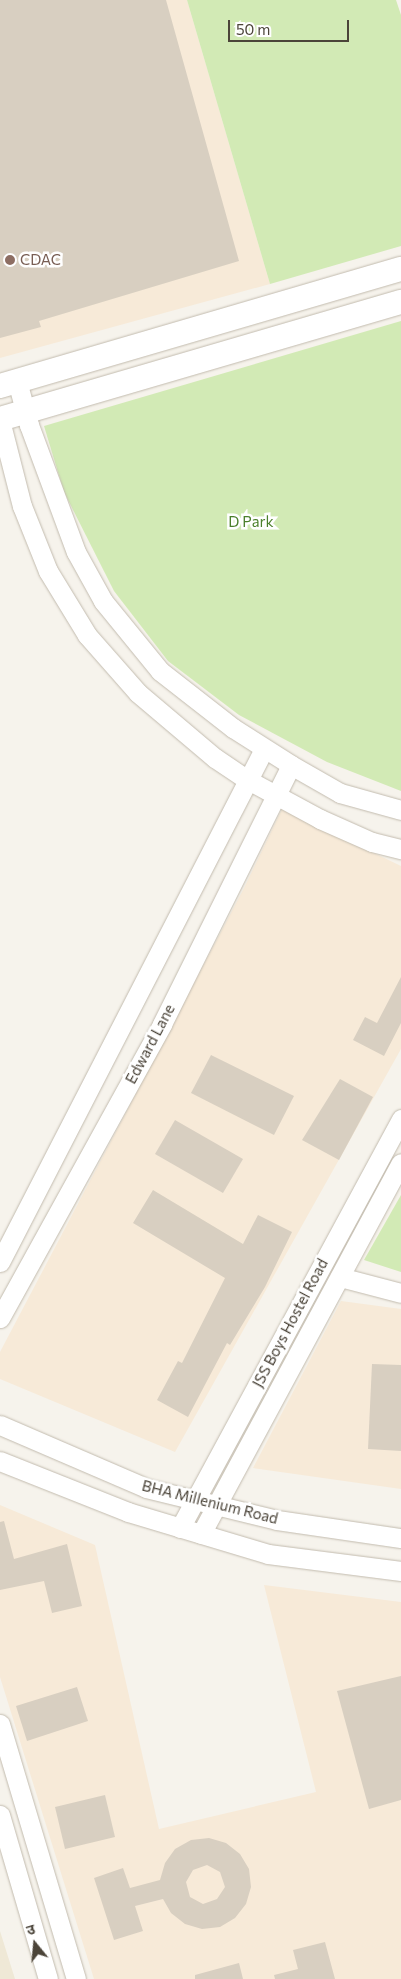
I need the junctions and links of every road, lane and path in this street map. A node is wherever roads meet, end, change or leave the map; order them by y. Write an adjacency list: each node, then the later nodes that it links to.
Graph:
1 (401, 270): 3 (street)
2 (401, 302): 4 (street)
3 (8, 384): 4 (street)
4 (26, 411): 5 (street); 6 (street)
5 (0, 419): 8 (street)
6 (264, 749): 7 (street); 8 (street)
7 (290, 765): 9 (street, Edward Lane); 10 (street)
8 (248, 780): 9 (street); 16 (street)
9 (274, 795): 11 (street); 19 (street, Edward Lane)
10 (401, 810)
11 (401, 850)
12 (401, 1119): 14 (street, JSS Boys Hostel Road)
13 (401, 1163): 15 (street, JSS Boys Hostel Road)
14 (350, 1212): 15 (street); 22 (street, JSS Boys Hostel Road)
15 (369, 1222): 17 (street, JSS Boys Hostel Road)
16 (0, 1262)
17 (340, 1277): 18 (street); 23 (street, JSS Boys Hostel Road)
18 (401, 1293)
19 (0, 1318)
20 (0, 1425): 22 (street, BHA Millenium Road)
21 (0, 1461): 24 (street, BHA Millenium Road)
22 (195, 1500): 23 (street, BHA Millenium Road); 24 (street, JSS Boys Hostel Road)
23 (217, 1505): 25 (street, JSS Boys Hostel Road); 26 (street, BHA Millenium Road)
24 (180, 1528): 25 (street, BHA Millenium Road)
25 (201, 1534): 27 (street, BHA Millenium Road)
26 (401, 1538)
27 (401, 1571)
28 (0, 1724): 31 (street)
29 (0, 1815): 30 (street)
30 (48, 1979)
31 (76, 1979)

